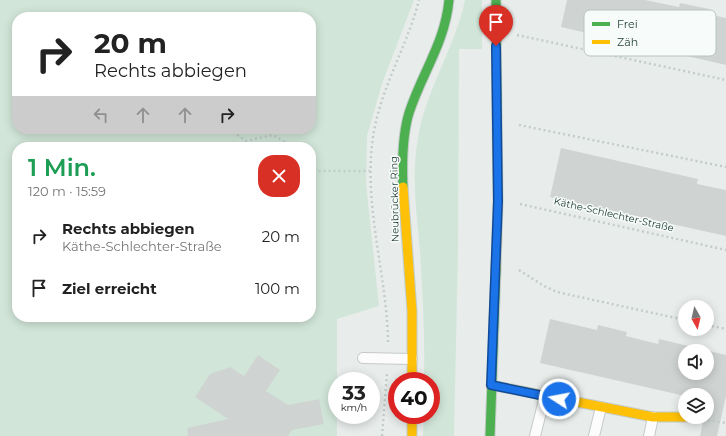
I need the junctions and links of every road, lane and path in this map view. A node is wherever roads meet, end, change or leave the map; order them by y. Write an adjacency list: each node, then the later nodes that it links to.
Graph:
1 (449, 0): 20 (street, Neubrücker Ring)
2 (496, 0): 3 (street)
3 (496, 30): 4 (path); 7 (street)
4 (584, 49)
5 (616, 56): 6 (path)
6 (726, 80)
7 (498, 121): 10 (path); 13 (street)
8 (236, 134): 9 (path)
9 (285, 142)
10 (726, 167)
11 (316, 170): 12 (path)
12 (370, 171)
13 (498, 201): 14 (path, Käthe-Schlechter-Straße); 15 (street)
14 (726, 250)
15 (495, 264): 16 (path); 22 (street)
16 (678, 318)
17 (714, 326): 18 (path)
18 (726, 329)
19 (363, 358): 20 (lane)
20 (412, 359): 21 (street, Neubrücker Ring)
21 (412, 372)
22 (491, 385): 23 (street); 29 (street)
23 (545, 396): 24 (street); 30 (lane)
24 (601, 407): 25 (street); 31 (lane)
25 (653, 417): 26 (street); 32 (lane)
26 (678, 417)
27 (412, 424): 28 (street)
28 (412, 436)
29 (490, 436)
30 (535, 436)
31 (594, 436)
32 (649, 436)

